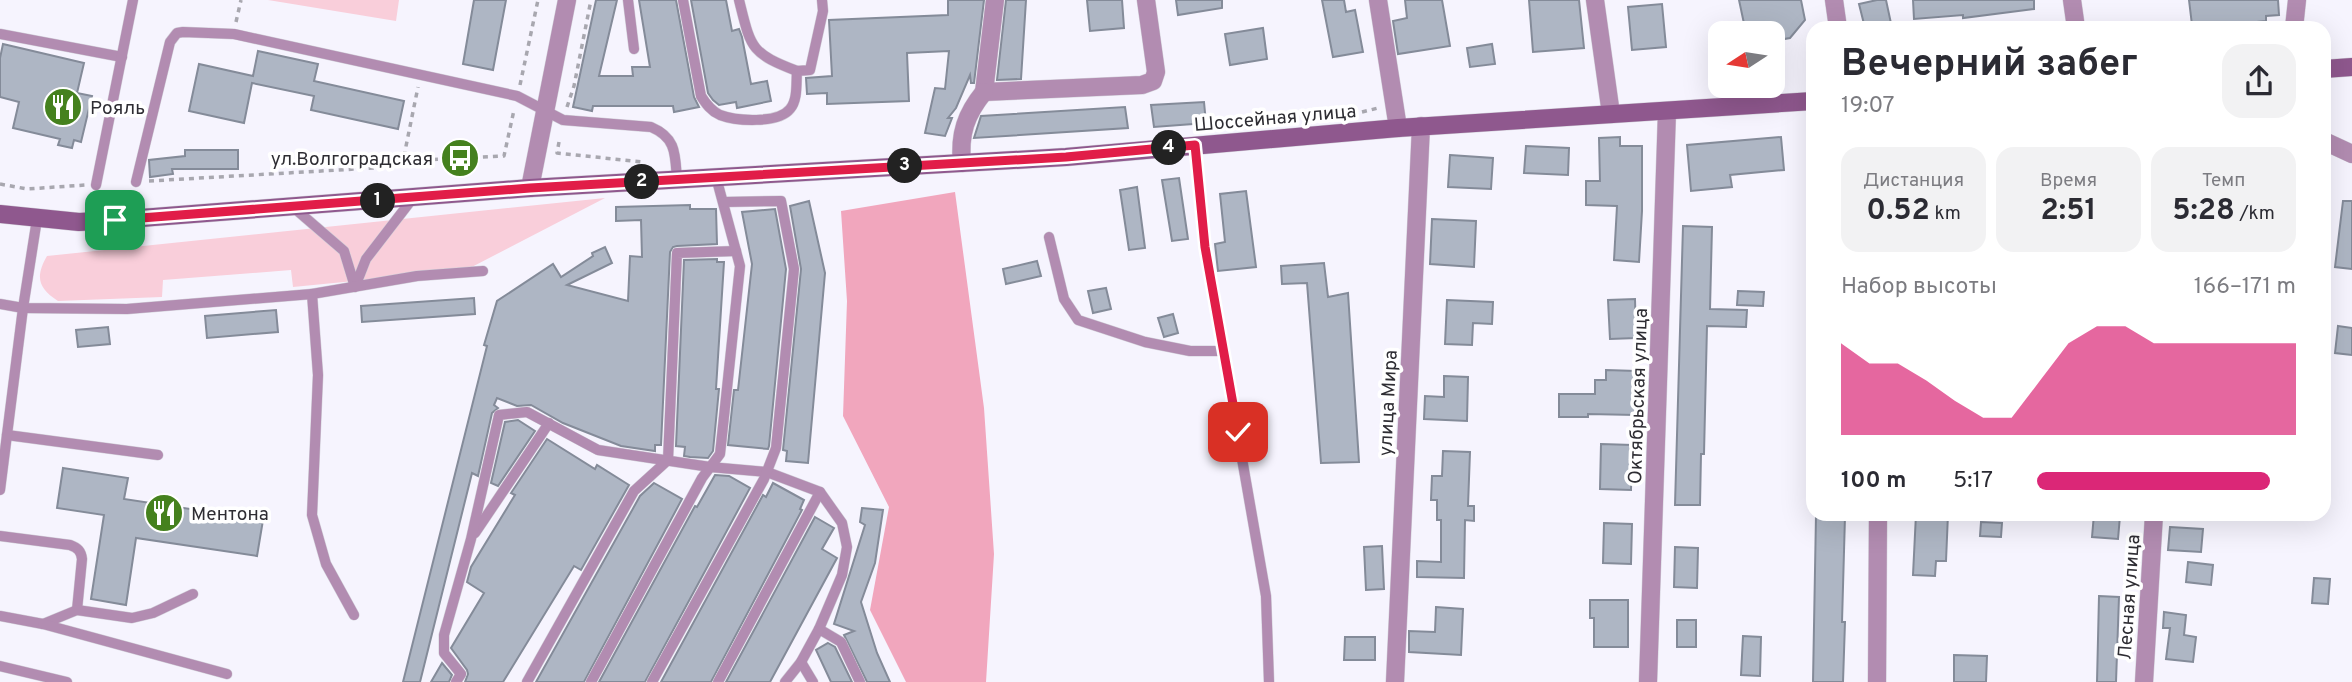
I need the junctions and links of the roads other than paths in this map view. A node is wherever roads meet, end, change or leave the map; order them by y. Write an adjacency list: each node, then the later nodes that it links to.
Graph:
1 (133, 0): 19 (lane)
2 (567, 0): 26 (street)
3 (628, 0): 18 (lane)
4 (683, 0): 22 (lane)
5 (739, 0): 22 (lane)
6 (822, 0): 22 (lane)
7 (995, 0): 23 (street)
8 (1146, 0): 23 (street)
9 (1378, 0): 29 (street)
10 (1595, 0): 27 (street)
11 (1834, 0): 14 (street)
12 (2072, 0): 15 (street)
13 (2297, 0): 16 (street)
14 (1837, 21)
15 (2075, 21)
16 (2295, 21)
17 (0, 34): 19 (lane)
18 (634, 50)
19 (122, 57): 37 (lane)
20 (2352, 67): 21 (street)
21 (2331, 68)
22 (797, 71)
23 (984, 92): 33 (street)
24 (1806, 101): 25 (street, Шоссейная улица)
25 (1667, 111): 27 (street, Шоссейная улица); 84 (street, Октябрьская улица)
26 (545, 112): 35 (lane); 36 (lane); 38 (street)
27 (1611, 114): 28 (street, Шоссейная улица)
28 (1421, 127): 29 (street, Шоссейная улица); 83 (street, улица Мира)
29 (1398, 128): 31 (street, Шоссейная улица)
30 (2331, 144): 32 (street)
31 (1195, 145): 33 (street, Шоссейная улица); 51 (lane)
32 (2352, 154)
33 (962, 163): 34 (street, Шоссейная улица)
34 (716, 177): 35 (street, Шоссейная улица); 40 (lane)
35 (677, 180): 38 (street, Шоссейная улица)
36 (136, 182)
37 (96, 185)
38 (530, 188): 39 (street, Шоссейная улица)
39 (412, 198): 41 (street, Шоссейная улица); 47 (lane)
40 (724, 202): 45 (lane); 57 (lane)
41 (293, 208): 43 (street, Шоссейная улица); 47 (lane)
42 (0, 214): 43 (street, Шоссейная улица)
43 (37, 219): 50 (lane)
44 (1049, 237): 51 (lane)
45 (736, 251): 55 (lane); 56 (lane)
46 (483, 271): 47 (lane)
47 (355, 286): 48 (lane)
48 (312, 294): 50 (lane); 66 (lane)
49 (0, 304): 50 (lane)
50 (23, 308): 53 (lane)
51 (1224, 351): 82 (lane)
52 (549, 423): 55 (lane); 63 (lane); 63 (lane)
53 (7, 435): 54 (lane); 58 (lane)
54 (158, 455)
55 (668, 460): 56 (lane); 75 (lane)
56 (710, 467): 57 (lane); 76 (lane)
57 (767, 472): 59 (lane); 77 (lane)
58 (0, 490)
59 (820, 492): 69 (lane); 78 (lane)
60 (1878, 521): 85 (street)
61 (2154, 521): 86 (street, Лесная улица)
62 (0, 536): 65 (lane)
63 (471, 540): 74 (lane)
64 (193, 594): 65 (lane)
65 (77, 610): 68 (lane)
66 (354, 615)
67 (0, 616): 68 (lane)
68 (43, 624): 72 (lane)
69 (819, 629): 70 (lane); 81 (lane)
70 (801, 662): 79 (lane); 80 (lane)
71 (0, 666): 73 (lane)
72 (227, 674)
73 (68, 682)
74 (456, 682)
75 (527, 682)
76 (591, 682)
77 (652, 682)
78 (718, 682)
79 (785, 682)
80 (813, 682)
81 (860, 682)
82 (1269, 682)
83 (1395, 682)
84 (1648, 682)
85 (1877, 682)
86 (2144, 682)

